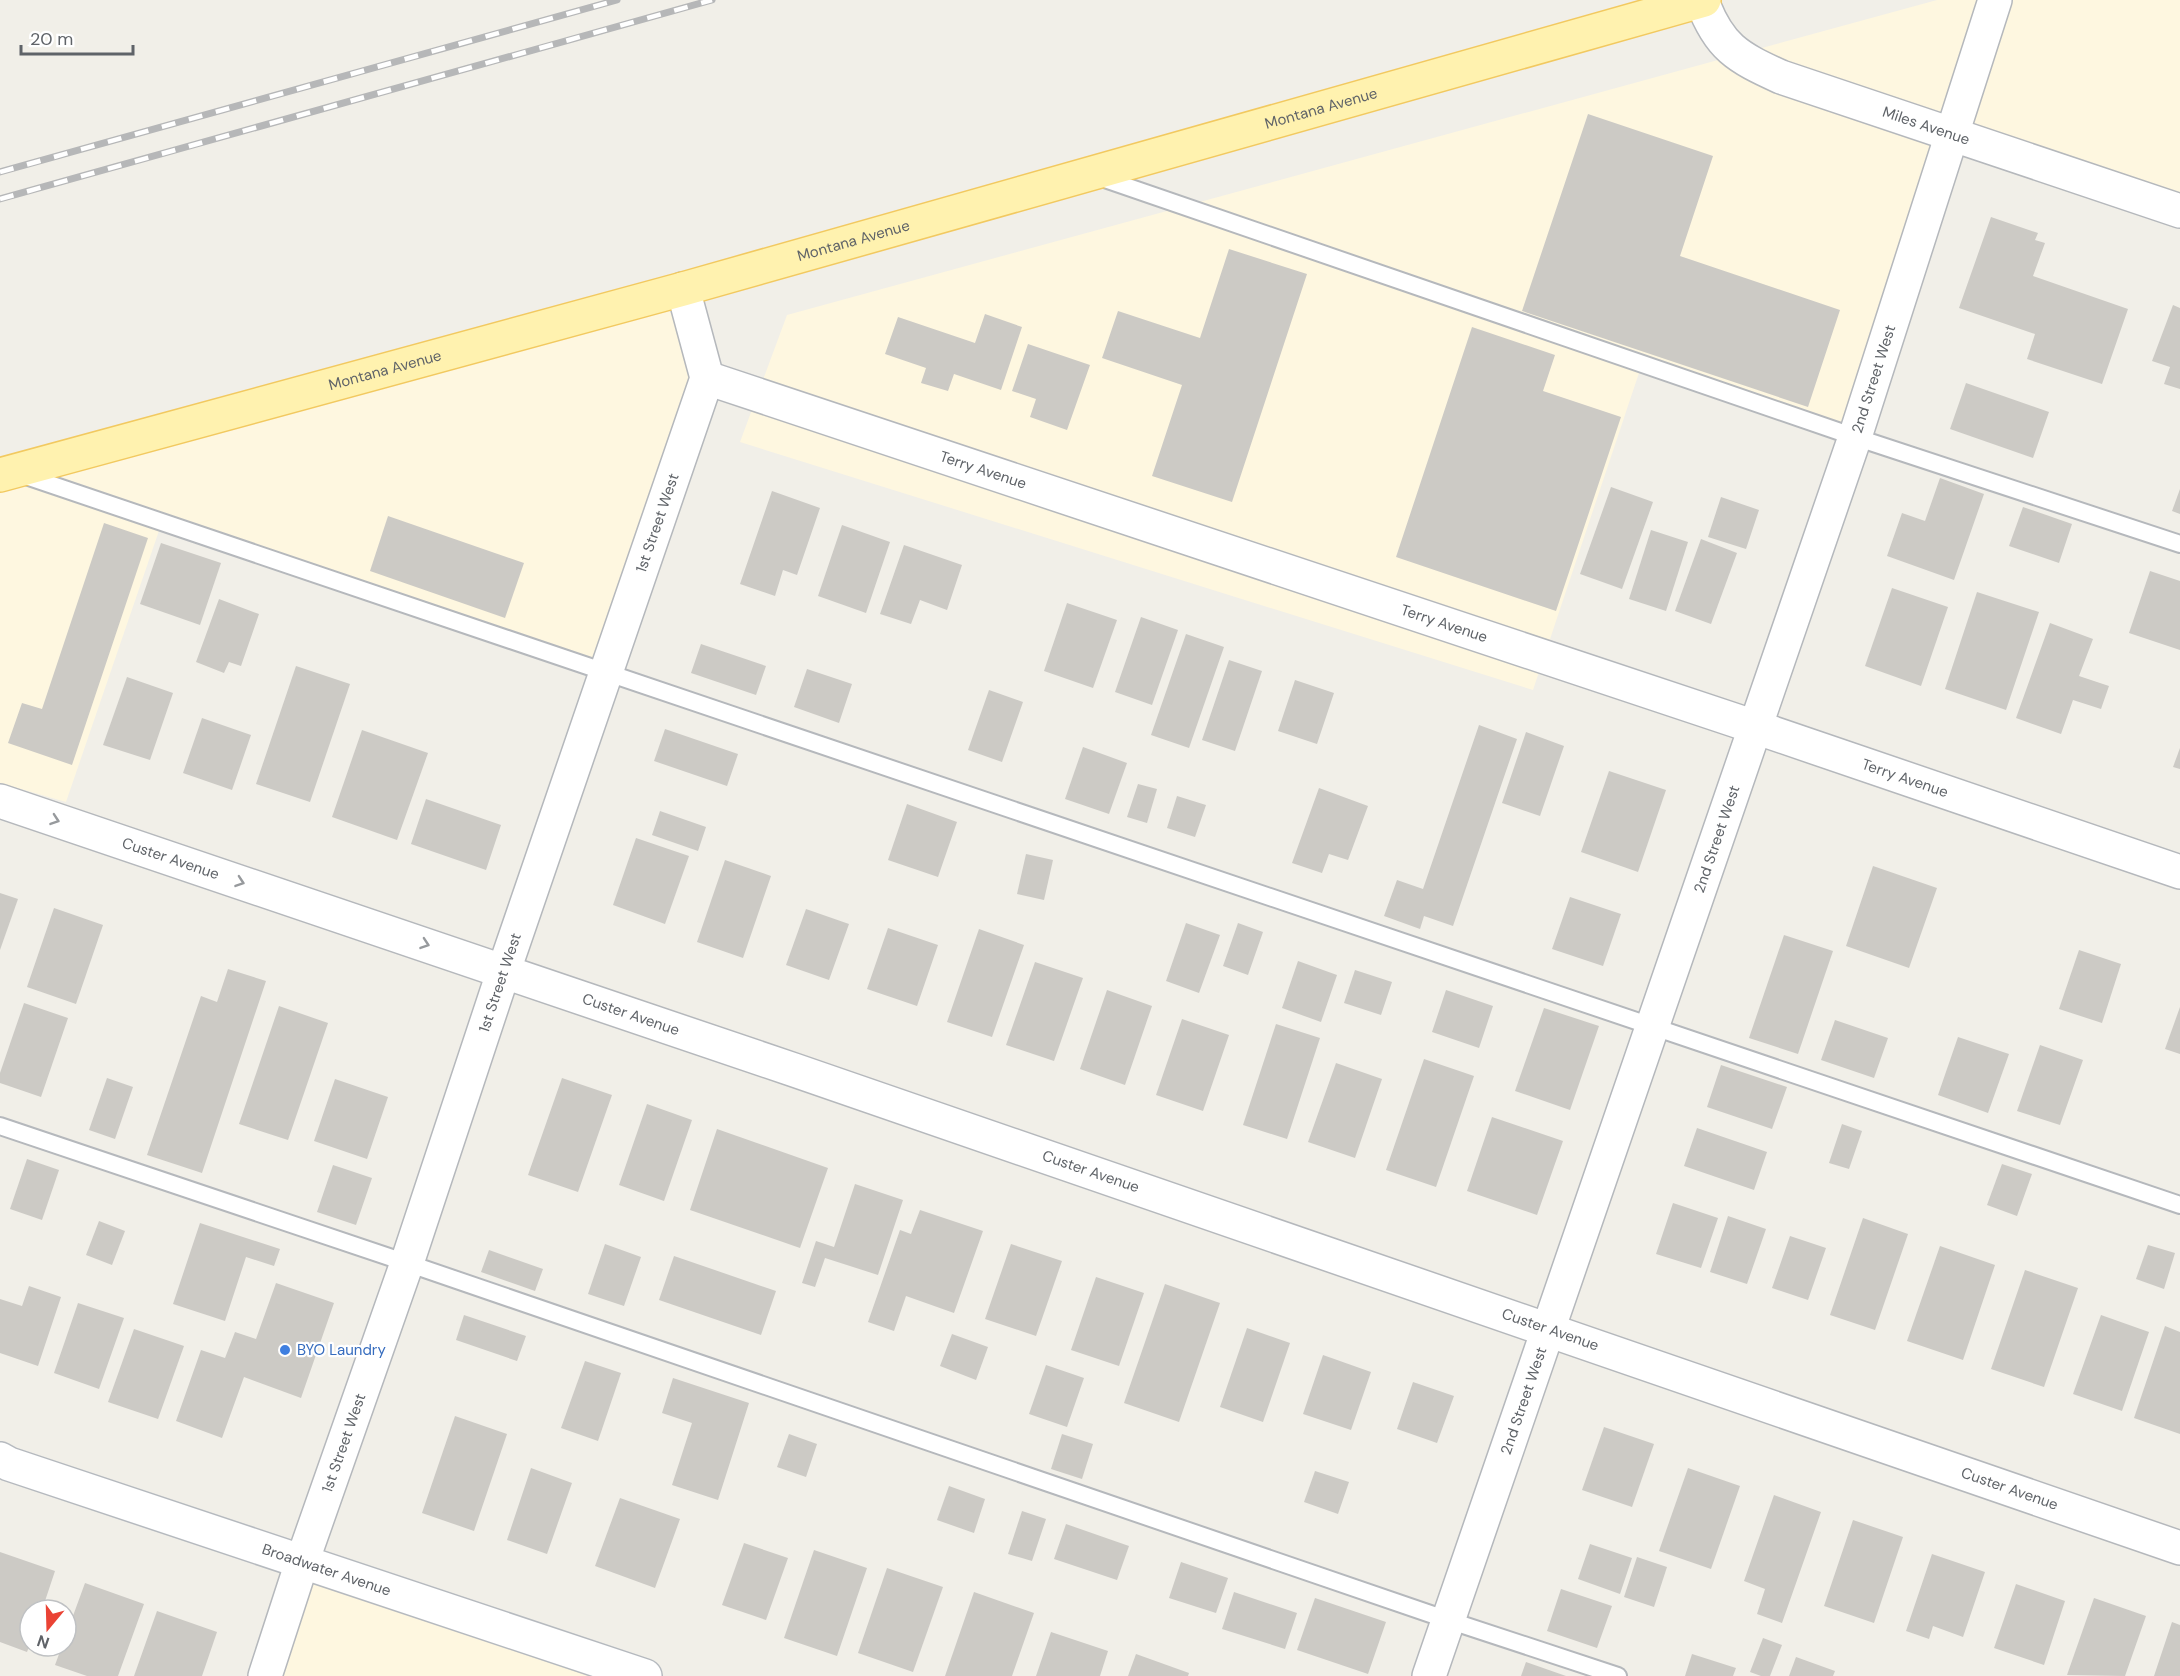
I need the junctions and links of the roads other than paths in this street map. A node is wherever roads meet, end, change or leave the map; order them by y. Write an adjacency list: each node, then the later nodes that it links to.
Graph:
1 (1703, 0): 3 (street, Miles Avenue); 4 (main road, Montana Avenue)
2 (1995, 0): 3 (street, 2nd Street West)
3 (1952, 136): 5 (street, Miles Avenue); 8 (street, 2nd Street West)
4 (1089, 174): 6 (main road, Montana Avenue); 8 (lane)
5 (2180, 211)
6 (683, 289): 7 (street); 9 (main road, Montana Avenue)
7 (707, 378): 11 (street, 1st Street West); 12 (street, Terry Avenue)
8 (1855, 437): 10 (lane); 12 (street, 2nd Street West)
9 (7, 473): 11 (lane)
10 (2180, 544)
11 (607, 670): 15 (street, 1st Street West); 16 (lane)
12 (1755, 728): 14 (street, Terry Avenue); 16 (street, 2nd Street West)
13 (0, 801): 15 (street, Custer Avenue, one-way to 15)
14 (2180, 872)
15 (504, 970): 19 (street, 1st Street West); 20 (street, Custer Avenue)
16 (1652, 1028): 18 (lane); 20 (street, 2nd Street West)
17 (0, 1126): 19 (lane)
18 (2180, 1204)
19 (407, 1263): 23 (street, 1st Street West); 24 (lane)
20 (1549, 1328): 22 (street, Custer Avenue); 24 (street, 2nd Street West)
21 (3, 1462): 23 (street, Broadwater Avenue)
22 (2180, 1548)
23 (302, 1562): 25 (street, 1st Street West); 26 (street, Broadwater Avenue)
24 (1448, 1620): 27 (street, 2nd Street West); 28 (lane)
25 (265, 1676)
26 (645, 1676)
27 (1429, 1676)
28 (1618, 1676)

